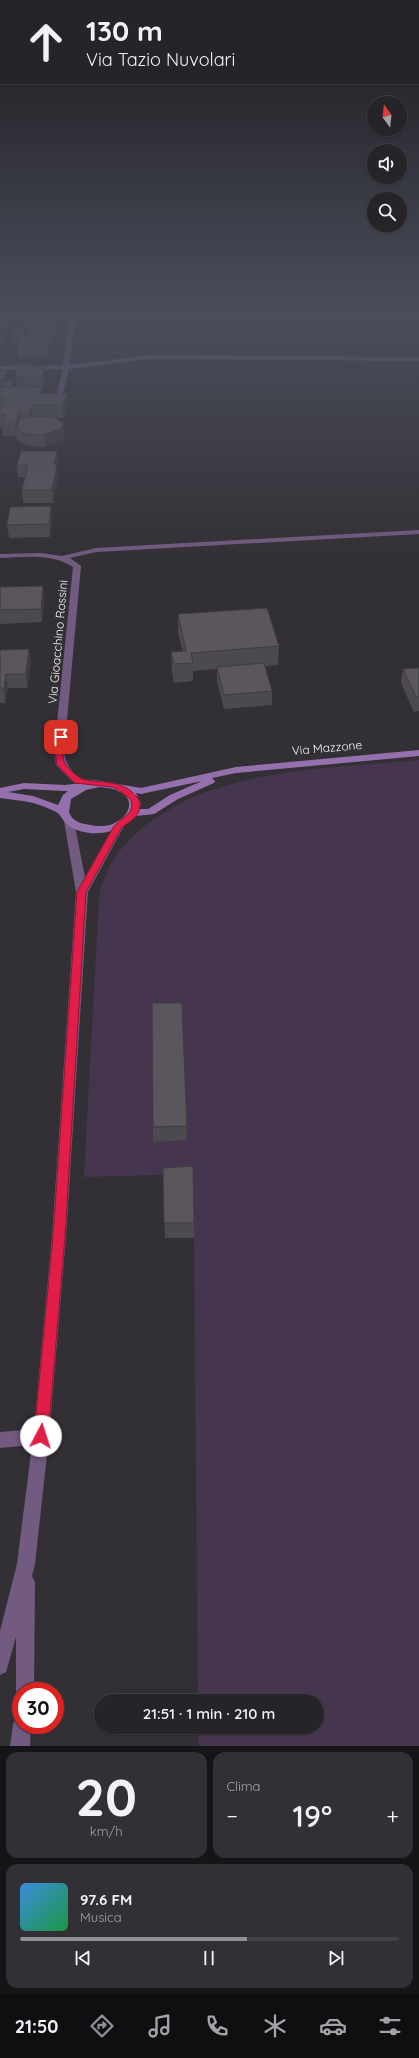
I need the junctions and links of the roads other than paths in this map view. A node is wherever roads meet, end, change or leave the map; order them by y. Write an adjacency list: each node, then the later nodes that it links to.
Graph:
1 (59, 397): 2 (street)
2 (57, 405)
3 (419, 532): 5 (street)
4 (0, 556): 5 (street)
5 (62, 558): 8 (street, Via Gioacchino Rossini)
6 (419, 753): 7 (main road, Via Mazzone)
7 (236, 770): 9 (main road, Via Mazzone); 12 (main road, Via Mazzone)
8 (98, 784): 9 (main road, Via Mazzone); 10 (main road, Via Mazzone); 13 (main road, Via Mazzone)
9 (113, 785): 12 (main road, Via Mazzone)
10 (0, 791)
11 (0, 795): 13 (main road)
12 (134, 813): 14 (main road)
13 (66, 816): 14 (main road); 15 (street)
14 (119, 826): 15 (street)
15 (82, 892): 16 (street)
16 (41, 1436): 17 (street); 18 (street)
17 (0, 1440)
18 (26, 1564): 19 (street); 20 (street)
19 (0, 1666)
20 (25, 1682)
21 (21, 1734): 22 (street)
22 (20, 1746)

